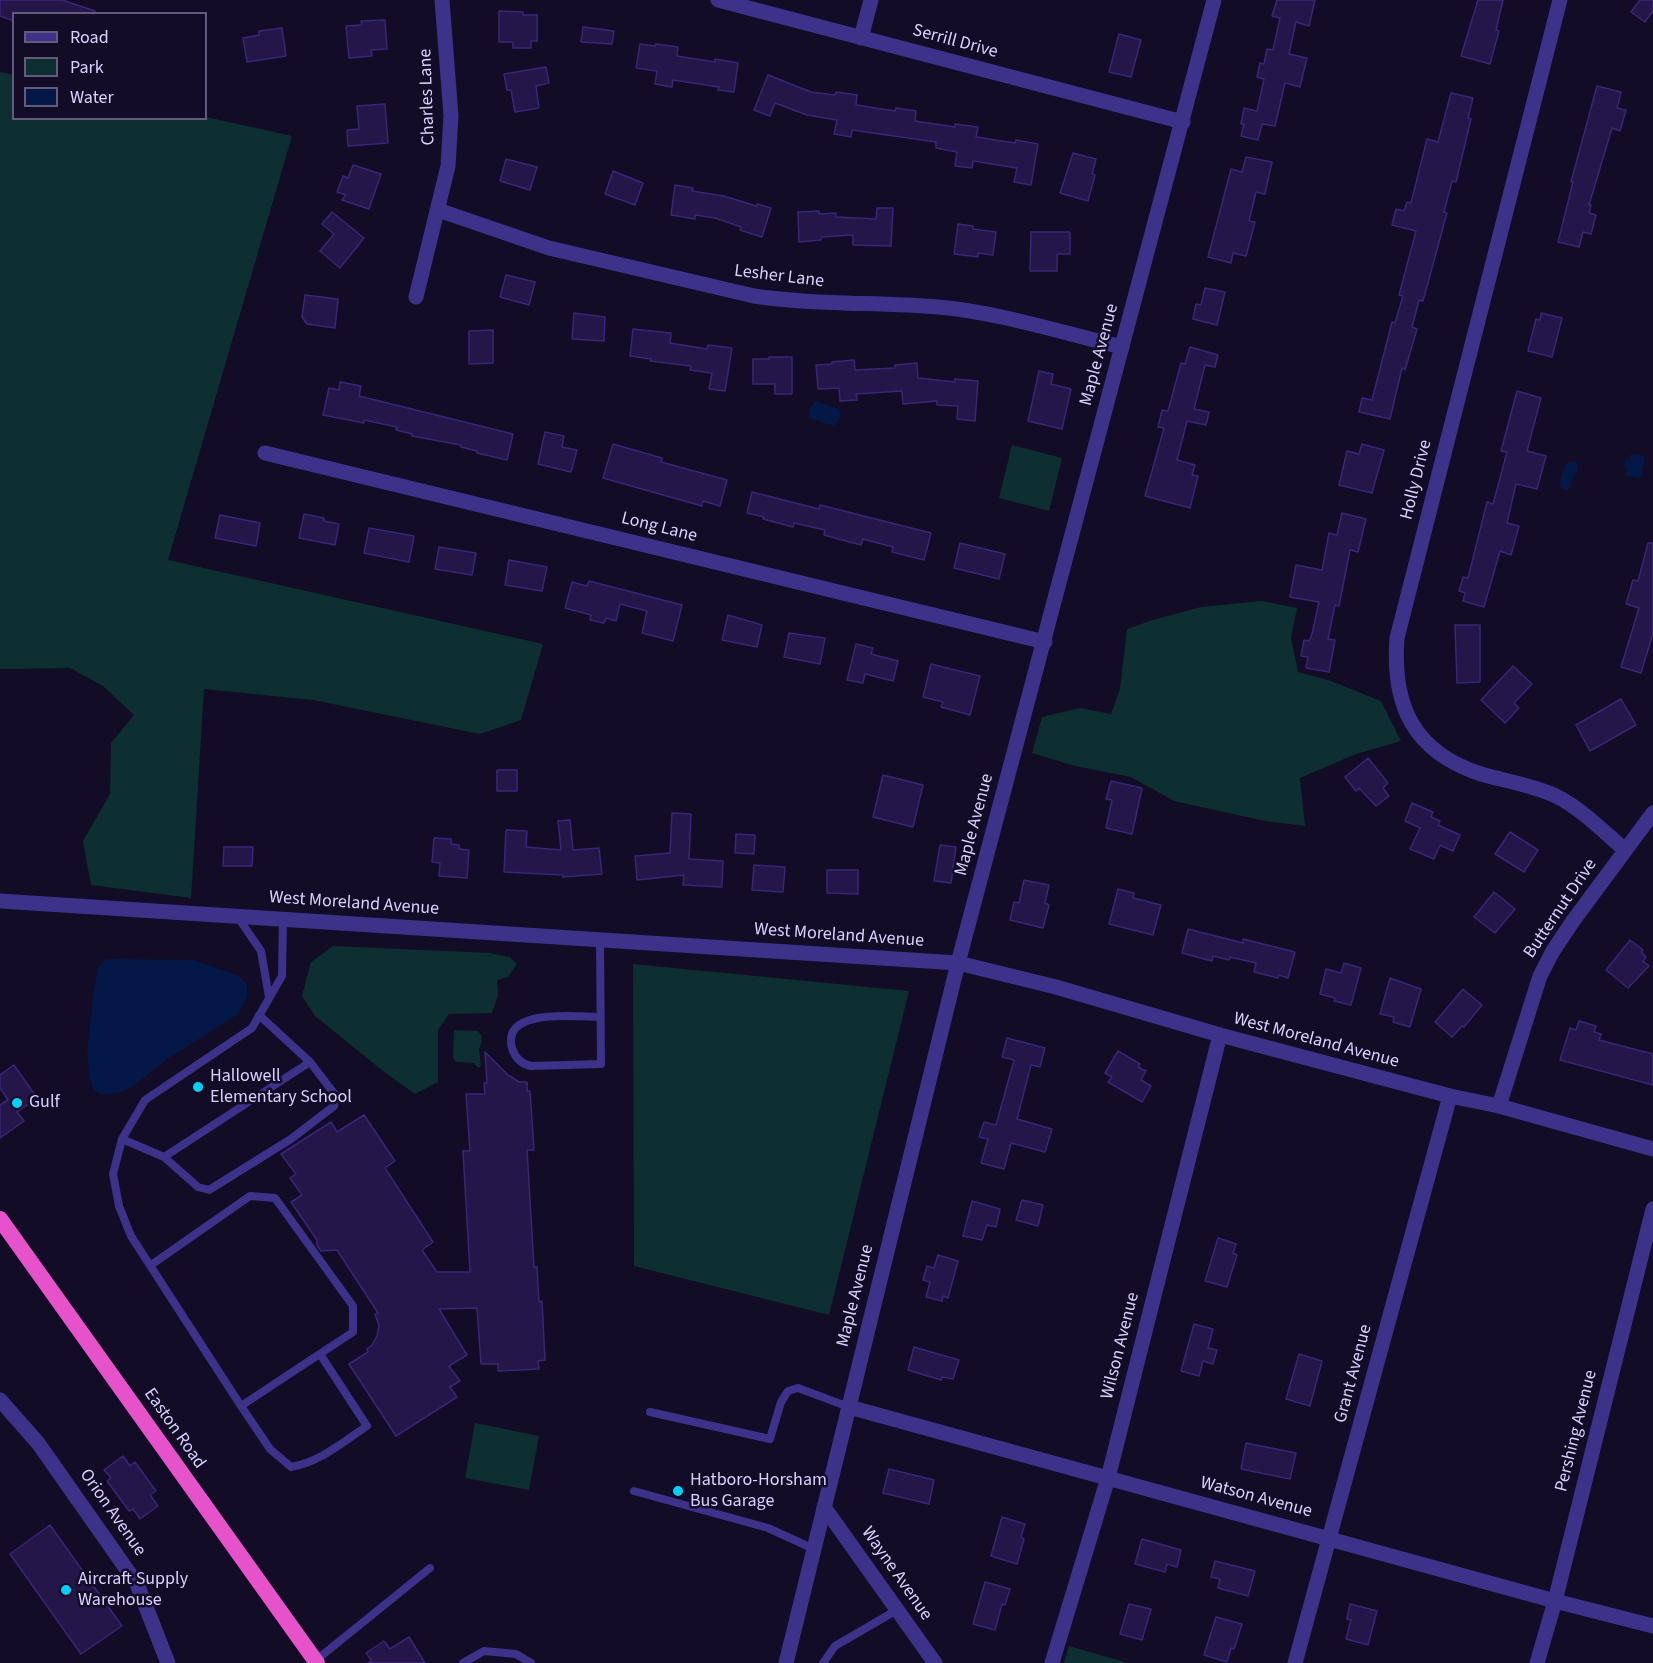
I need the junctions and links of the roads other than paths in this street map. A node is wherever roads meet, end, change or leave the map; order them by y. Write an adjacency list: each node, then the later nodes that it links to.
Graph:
1 (442, 0): 8 (street, Charles Lane)
2 (718, 0): 6 (street, Serrill Drive)
3 (871, 0): 6 (street)
4 (1214, 0): 7 (street, Maple Avenue)
5 (1560, 0): 14 (street, Holly Drive)
6 (861, 38): 7 (street, Serrill Drive)
7 (1183, 122): 10 (street, Maple Avenue)
8 (438, 210): 9 (street, Charles Lane); 10 (street, Lesher Lane)
9 (416, 297)
10 (1122, 347): 12 (street, Maple Avenue)
11 (265, 453): 12 (street, Long Lane)
12 (1045, 642): 19 (street, Maple Avenue)
13 (1653, 813): 14 (street, Butternut Drive)
14 (1625, 850): 26 (street, Butternut Drive)
15 (0, 901): 16 (street, West Moreland Avenue)
16 (236, 916): 17 (street, West Moreland Avenue); 20 (lane)
17 (283, 919): 18 (street, West Moreland Avenue); 20 (lane)
18 (600, 939): 19 (street, West Moreland Avenue); 22 (lane)
19 (958, 963): 23 (street, West Moreland Avenue); 36 (street, Maple Avenue)
20 (269, 997): 21 (lane)
21 (260, 1015): 24 (lane); 27 (lane)
22 (600, 1017): 22 (lane)
23 (1220, 1035): 25 (street, West Moreland Avenue); 38 (street, Wilson Avenue)
24 (310, 1062): 29 (lane); 29 (lane)
25 (1450, 1096): 26 (street, West Moreland Avenue); 41 (street, Grant Avenue)
26 (1499, 1106): 28 (street, West Moreland Avenue)
27 (122, 1138): 29 (lane); 32 (lane)
28 (1653, 1149)
29 (164, 1157)
30 (1653, 1209): 44 (street, Pershing Avenue)
31 (0, 1219): 47 (highway, Easton Road)
32 (151, 1265): 33 (lane); 35 (lane)
33 (320, 1354): 35 (lane); 35 (lane)
34 (0, 1400): 48 (street, Orion Avenue)
35 (241, 1406)
36 (849, 1407): 37 (lane); 38 (street, Watson Avenue); 40 (street, Maple Avenue)
37 (650, 1412)
38 (1108, 1478): 41 (street, Watson Avenue); 54 (street, Wilson Avenue)
39 (634, 1491): 42 (lane)
40 (824, 1507): 42 (street, Maple Avenue); 45 (street, Wayne Avenue)
41 (1329, 1539): 44 (street, Watson Avenue); 55 (street, Grant Avenue)
42 (814, 1549): 51 (street, Maple Avenue)
43 (430, 1568): 47 (lane)
44 (1555, 1601): 46 (street, Watson Avenue); 56 (street, Pershing Avenue)
45 (897, 1610): 52 (lane); 53 (street, Wayne Avenue)
46 (1653, 1626)
47 (316, 1662)
48 (168, 1663)
49 (463, 1663): 50 (lane)
50 (531, 1663)
51 (786, 1663)
52 (824, 1663)
53 (935, 1663)
54 (1052, 1663)
55 (1295, 1663)
56 (1537, 1663)

